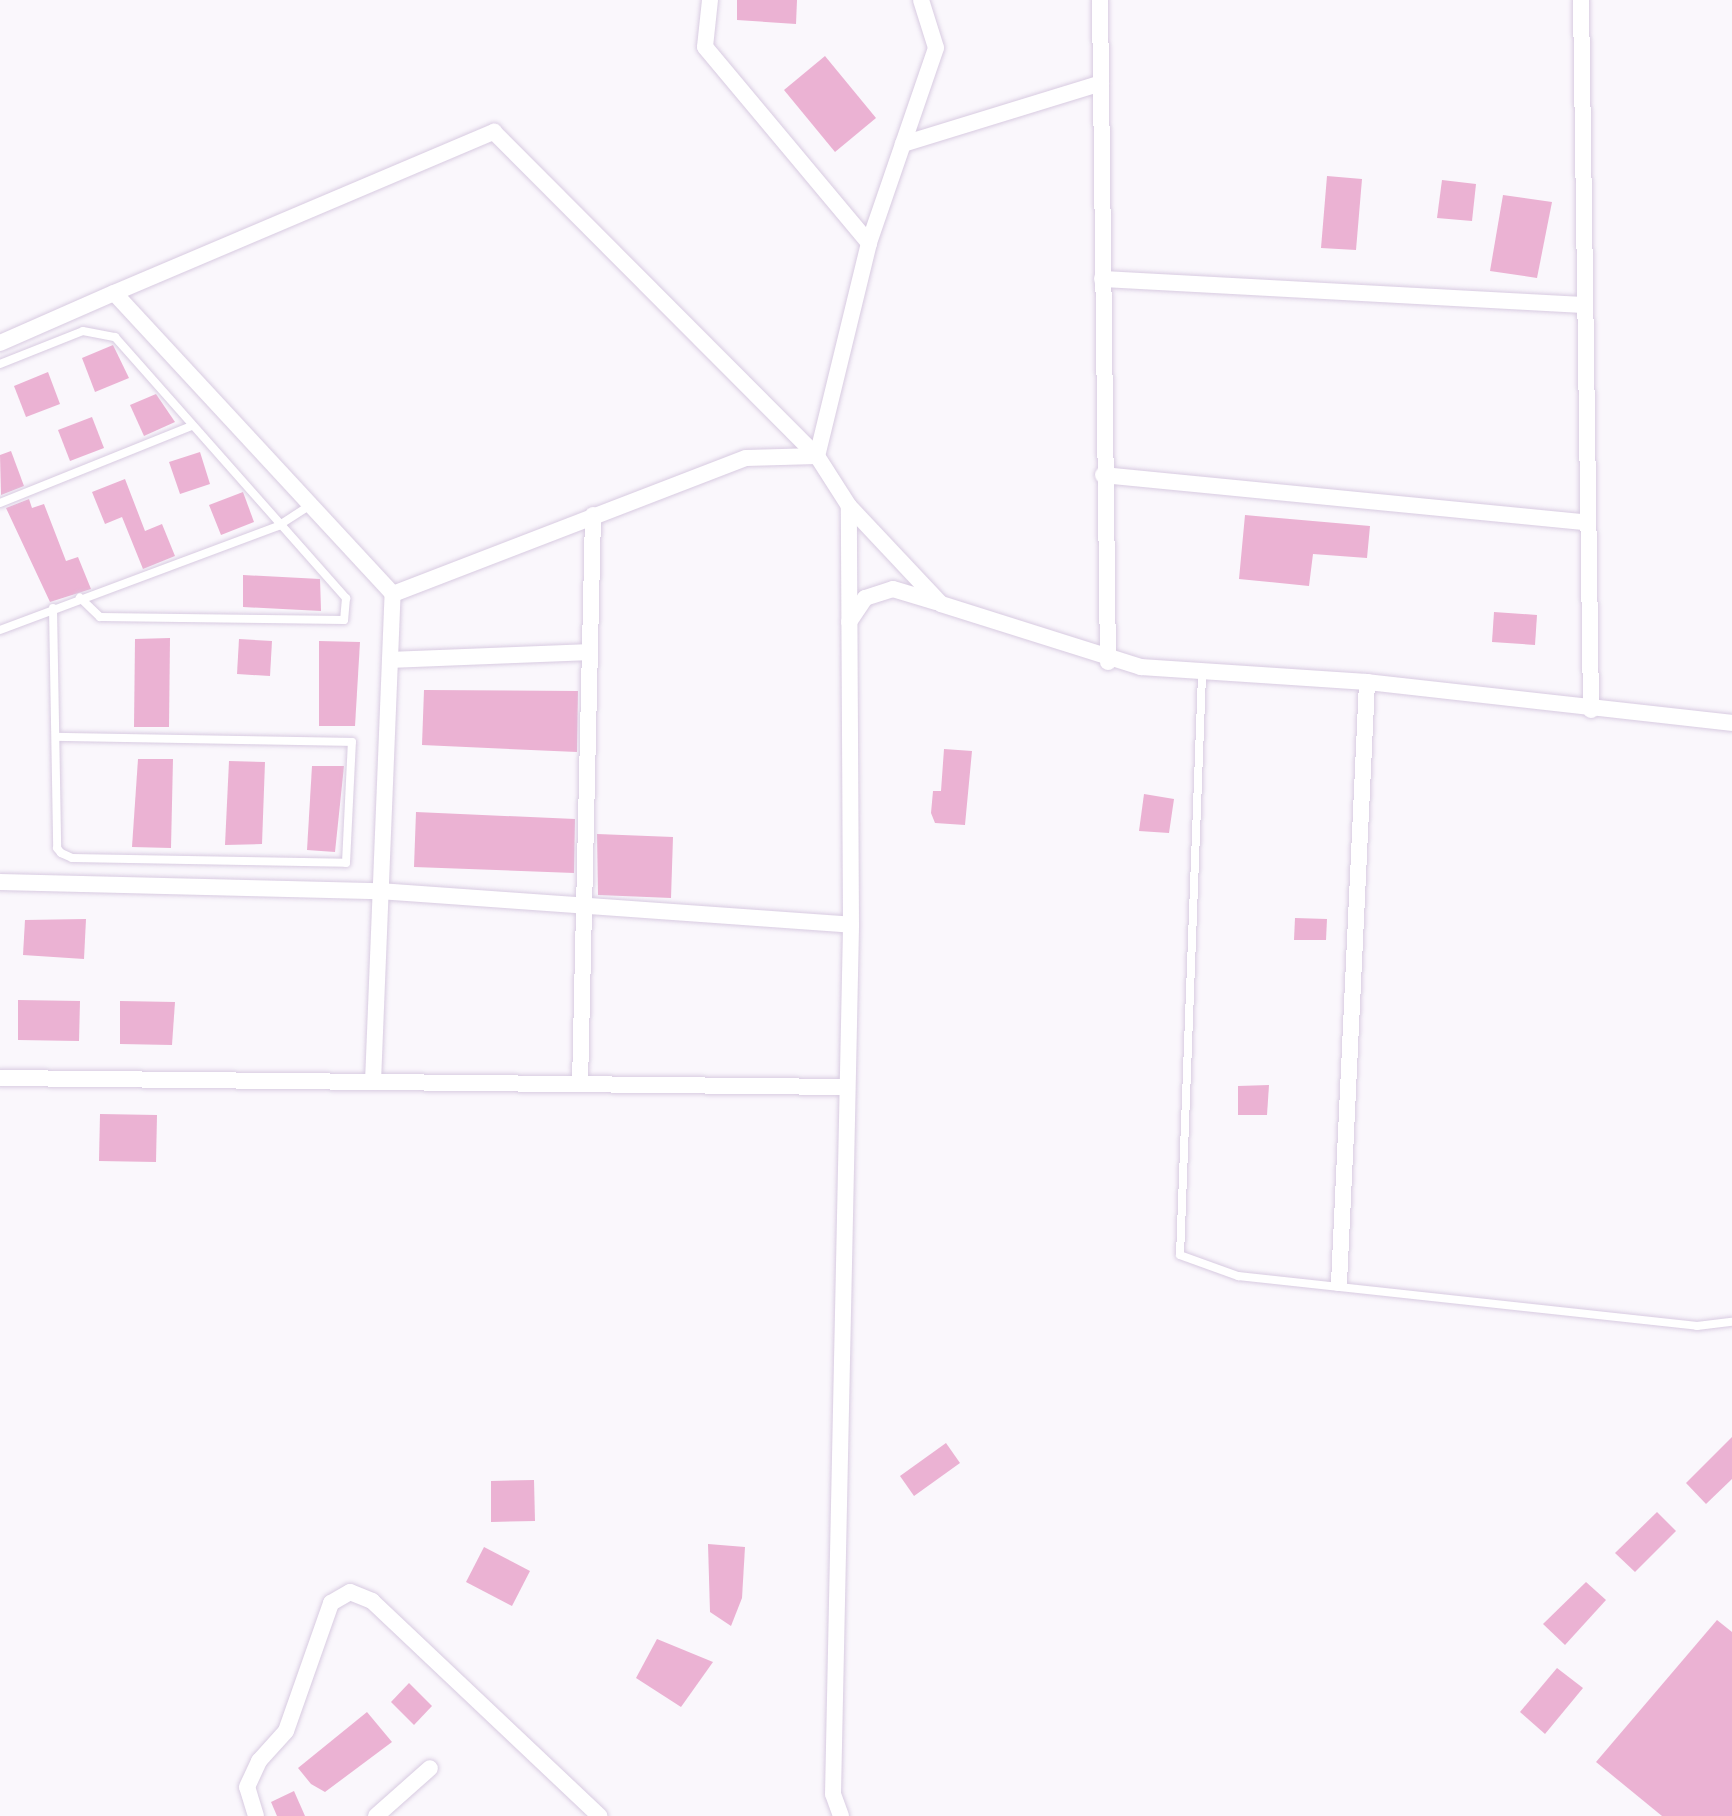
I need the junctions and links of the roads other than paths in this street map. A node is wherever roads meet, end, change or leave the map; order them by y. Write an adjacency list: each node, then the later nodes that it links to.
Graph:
1 (710, 0): 7 (street)
2 (921, 0): 6 (street)
3 (1100, 0): 5 (street)
4 (1581, 0): 10 (street)
5 (1101, 83): 6 (street); 8 (street)
6 (903, 144): 7 (street)
7 (869, 243): 14 (street)
8 (1102, 279): 10 (street); 15 (street)
9 (114, 293): 11 (street); 14 (street); 17 (street)
10 (1584, 305): 20 (street)
11 (0, 343)
12 (0, 364): 13 (lane)
13 (192, 426): 16 (lane); 21 (lane)
14 (817, 456): 18 (street); 19 (street)
15 (1103, 475): 20 (street); 30 (street)
16 (0, 503)
17 (311, 505): 21 (lane); 22 (street)
18 (849, 506): 24 (street); 26 (street)
19 (593, 515): 22 (street); 28 (street)
20 (1586, 522): 33 (street)
21 (278, 526): 23 (lane); 23 (lane)
22 (393, 594): 29 (street)
23 (80, 598): 25 (lane)
24 (941, 604): 26 (street); 30 (street)
25 (53, 608): 27 (lane); 35 (lane)
26 (849, 622): 39 (street)
27 (0, 630)
28 (590, 652): 29 (street); 38 (street)
29 (390, 660): 37 (street)
30 (1108, 662): 31 (street)
31 (1202, 675): 32 (street); 44 (lane)
32 (1367, 682): 33 (street); 44 (street)
33 (1591, 710): 34 (street)
34 (1732, 723)
35 (56, 737): 35 (lane)
36 (0, 882): 37 (street)
37 (380, 891): 38 (street); 41 (street)
38 (584, 907): 39 (street); 42 (street)
39 (851, 925): 43 (street)
40 (0, 1078): 41 (street)
41 (373, 1082): 42 (street)
42 (580, 1084): 43 (street)
43 (847, 1087): 50 (street)
44 (1339, 1283): 45 (lane)
45 (1732, 1322)
46 (430, 1768): 48 (street)
47 (256, 1816): 49 (street)
48 (376, 1816)
49 (599, 1816)
50 (841, 1816)

